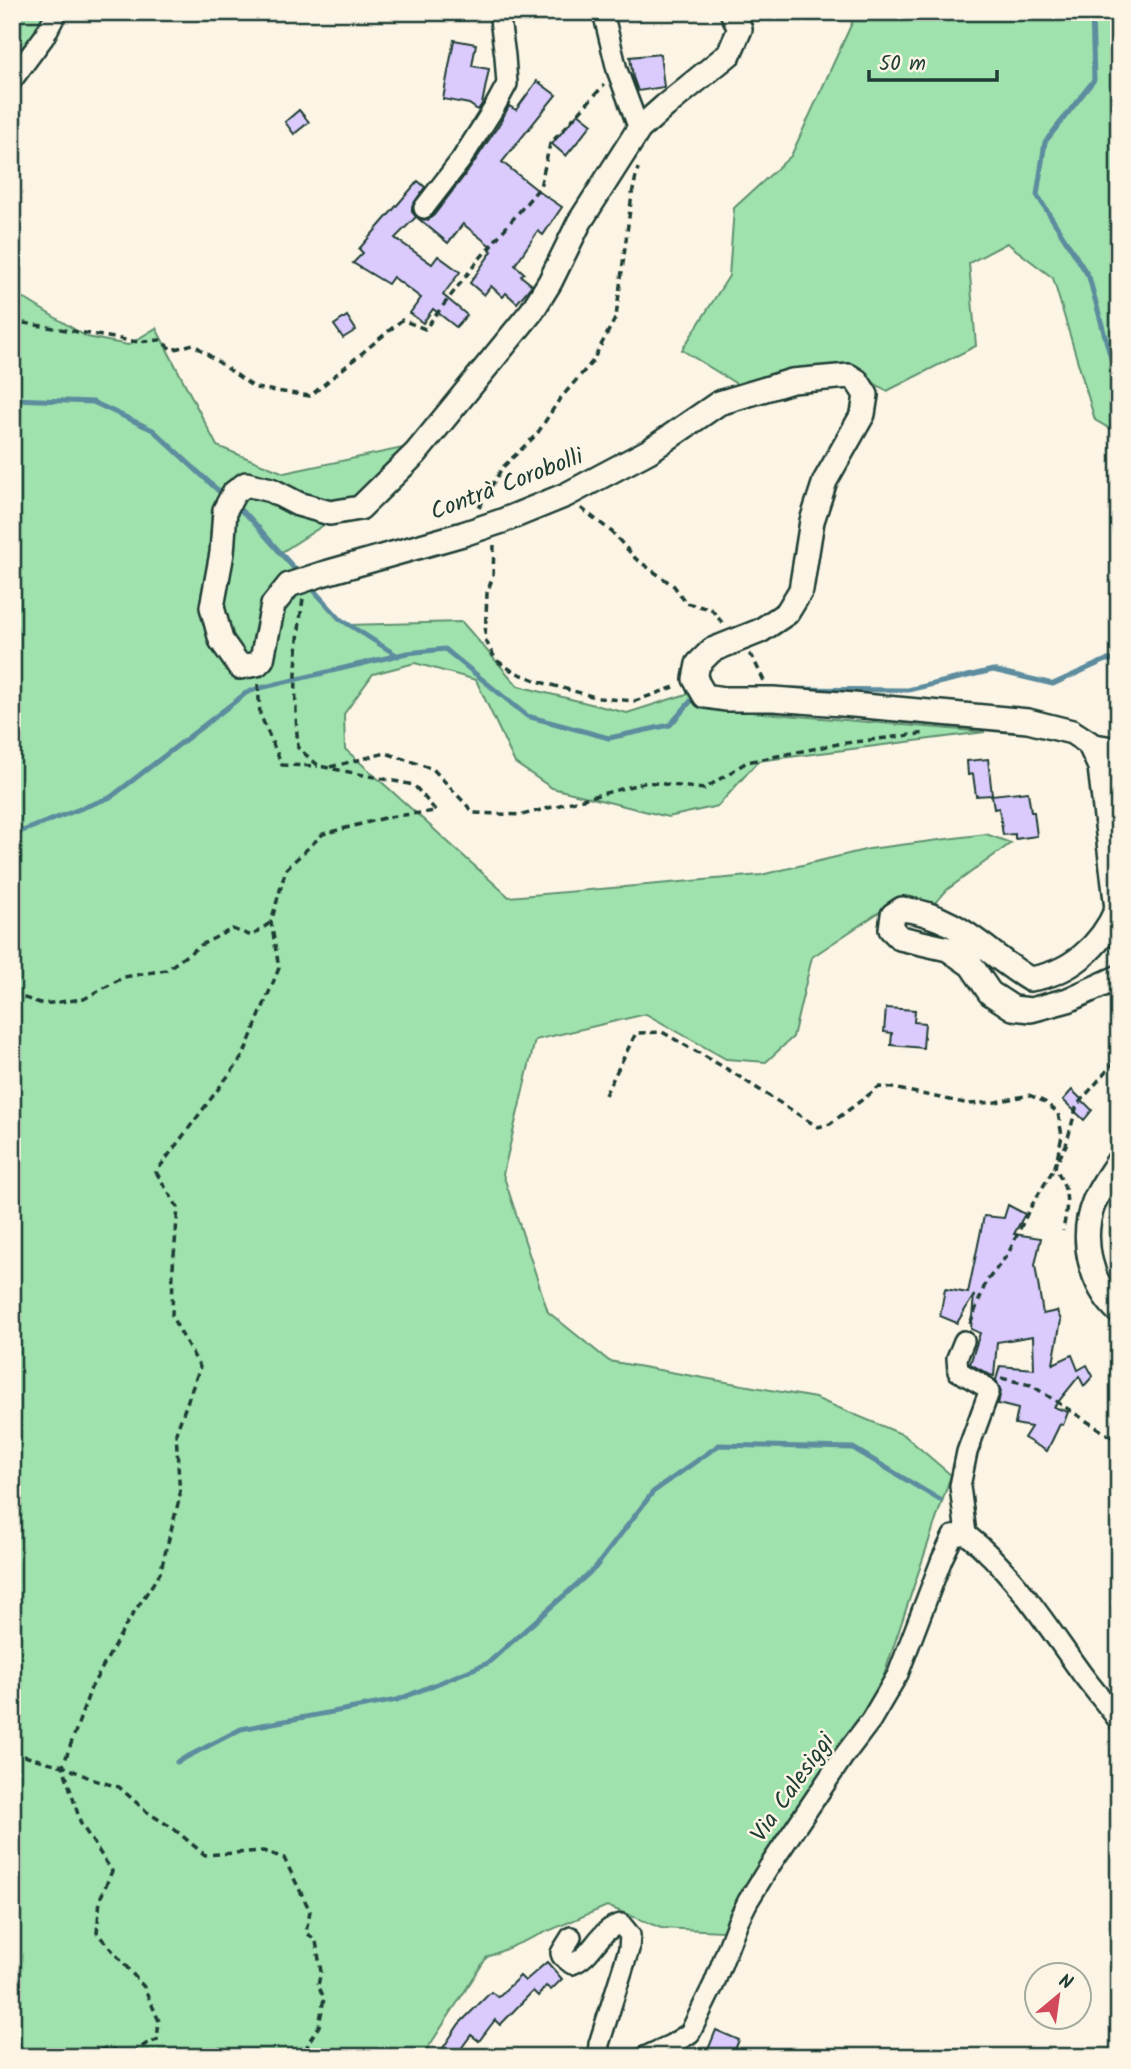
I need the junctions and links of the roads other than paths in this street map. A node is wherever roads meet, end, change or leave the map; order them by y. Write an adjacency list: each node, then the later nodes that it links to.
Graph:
1 (57, 12): 5 (street)
2 (499, 12): 7 (street)
3 (603, 12): 6 (street)
4 (732, 12): 6 (street)
5 (12, 80)
6 (639, 129): 8 (street, Contrà Corobolli)
7 (425, 208)
8 (1109, 764): 9 (street)
9 (1118, 907): 10 (street)
10 (1119, 977)
11 (1119, 1160): 12 (street)
12 (1119, 1312)
13 (964, 1342): 14 (street)
14 (965, 1534): 15 (street); 17 (street, Via Calesiggi)
15 (1119, 1721)
16 (571, 1937): 18 (street)
17 (690, 2033): 19 (street); 20 (street)
18 (598, 2057)
19 (645, 2057)
20 (679, 2057)

